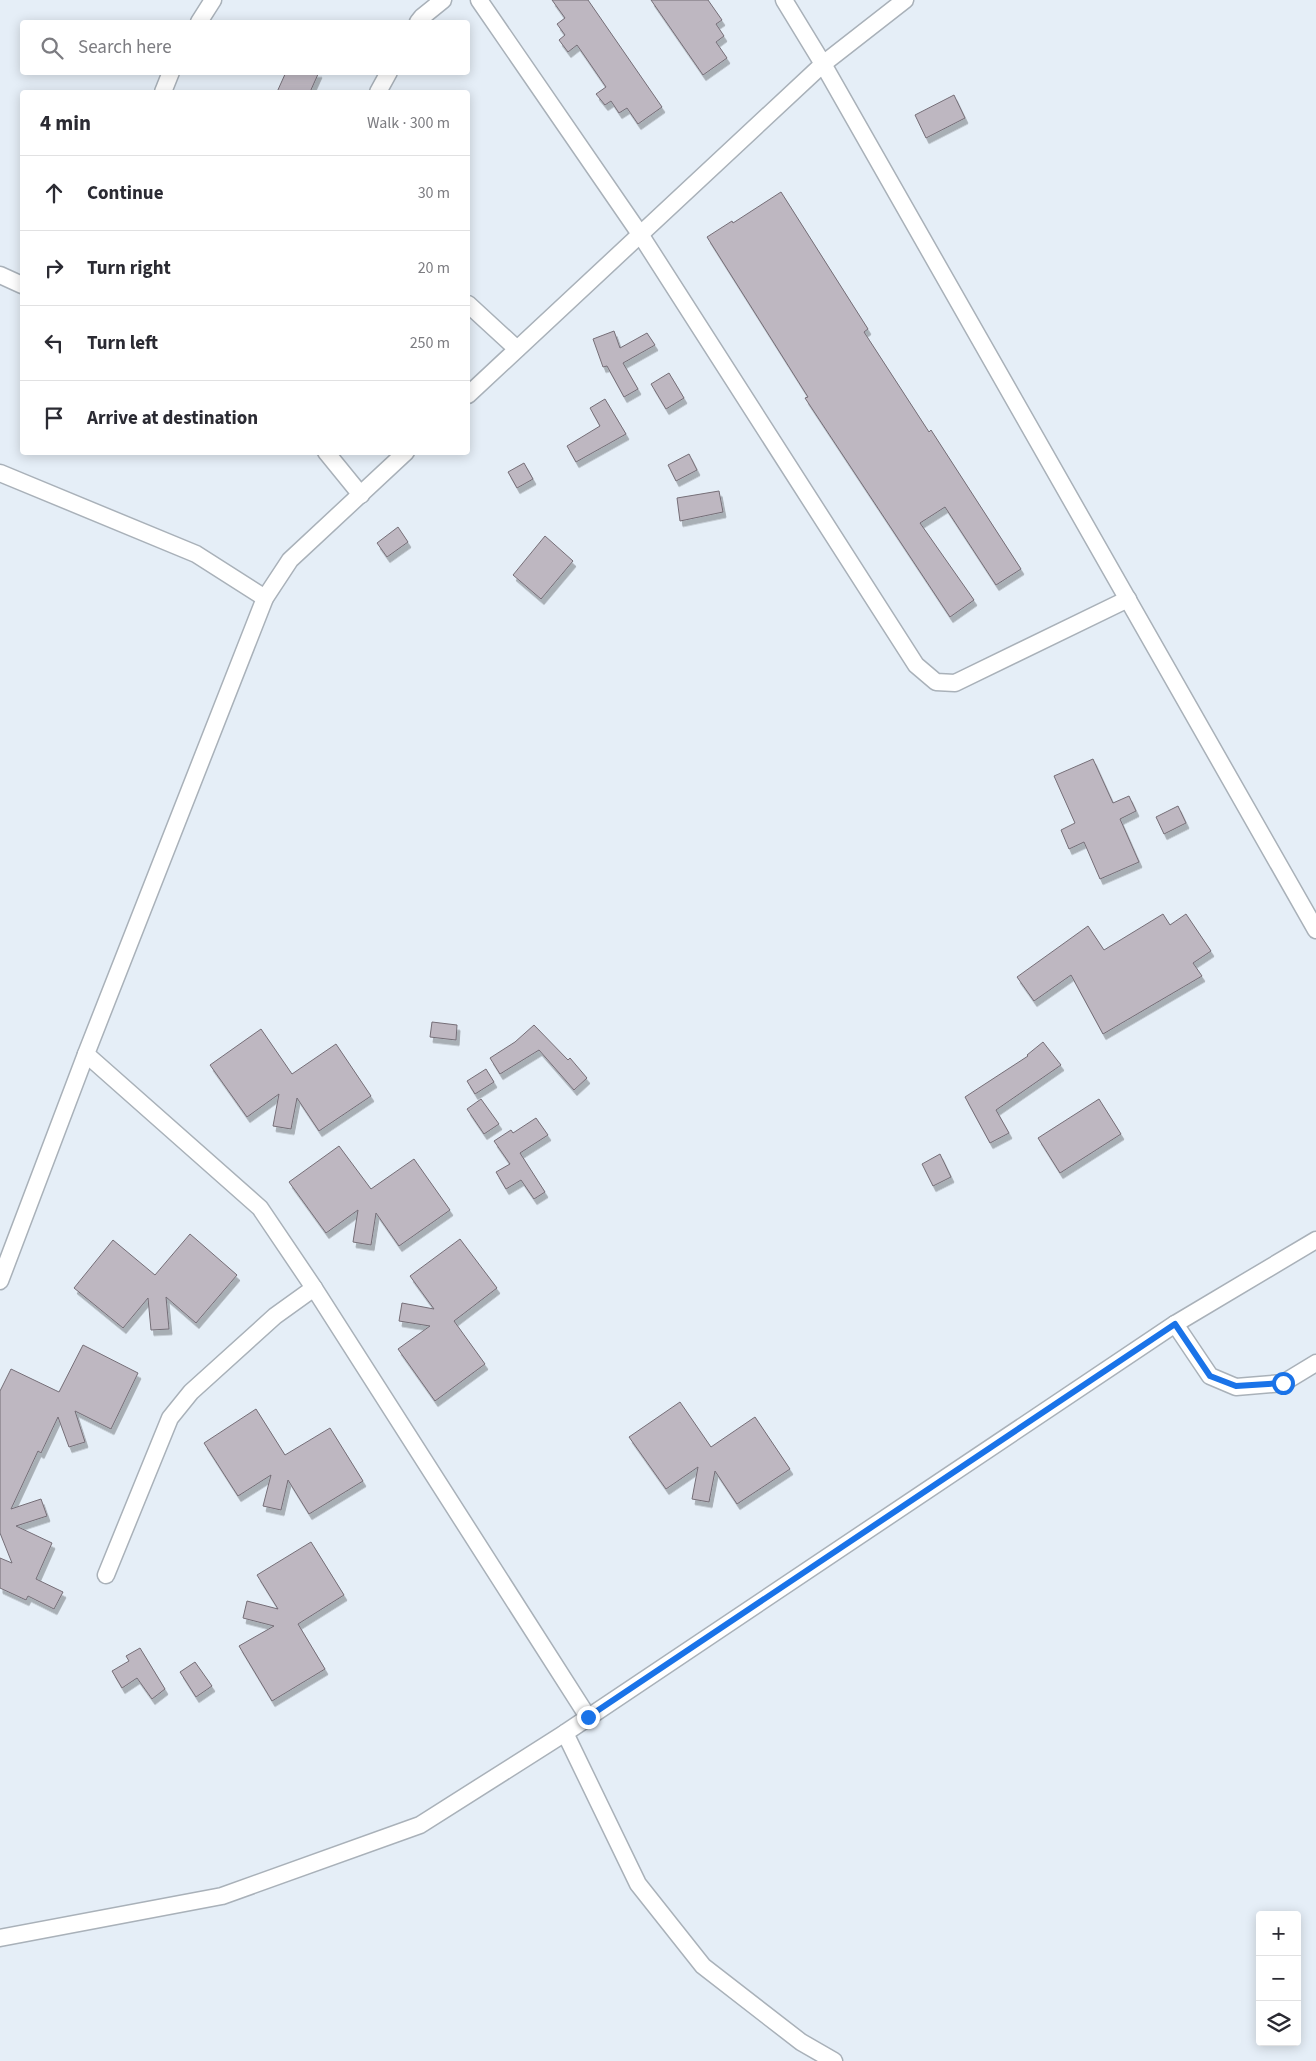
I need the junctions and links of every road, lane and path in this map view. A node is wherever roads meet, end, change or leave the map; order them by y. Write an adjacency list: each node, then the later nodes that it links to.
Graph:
1 (213, 0): 6 (street)
2 (443, 0): 7 (street)
3 (479, 0): 13 (street)
4 (784, 0): 8 (street)
5 (905, 0): 8 (street)
6 (200, 20)
7 (420, 20)
8 (823, 64): 13 (street); 24 (street)
9 (171, 75): 11 (street)
10 (387, 75): 12 (street)
11 (164, 90)
12 (379, 90)
13 (640, 234): 17 (street); 24 (street)
14 (0, 275): 15 (street)
15 (20, 284)
16 (470, 306): 17 (street)
17 (516, 349): 18 (street)
18 (470, 393)
19 (328, 455): 22 (street)
20 (403, 455): 22 (street)
21 (0, 473): 23 (street)
22 (360, 495): 23 (street)
23 (265, 598): 26 (street)
24 (1128, 599): 25 (street)
25 (1316, 930)
26 (86, 1054): 28 (street); 29 (street)
27 (1316, 1240): 30 (street)
28 (0, 1281)
29 (314, 1288): 32 (street); 33 (street)
30 (1175, 1324): 31 (street); 33 (street)
31 (1316, 1363)
32 (106, 1575)
33 (588, 1717): 34 (street)
34 (565, 1733): 35 (street); 36 (street)
35 (0, 1938)
36 (834, 2061)

